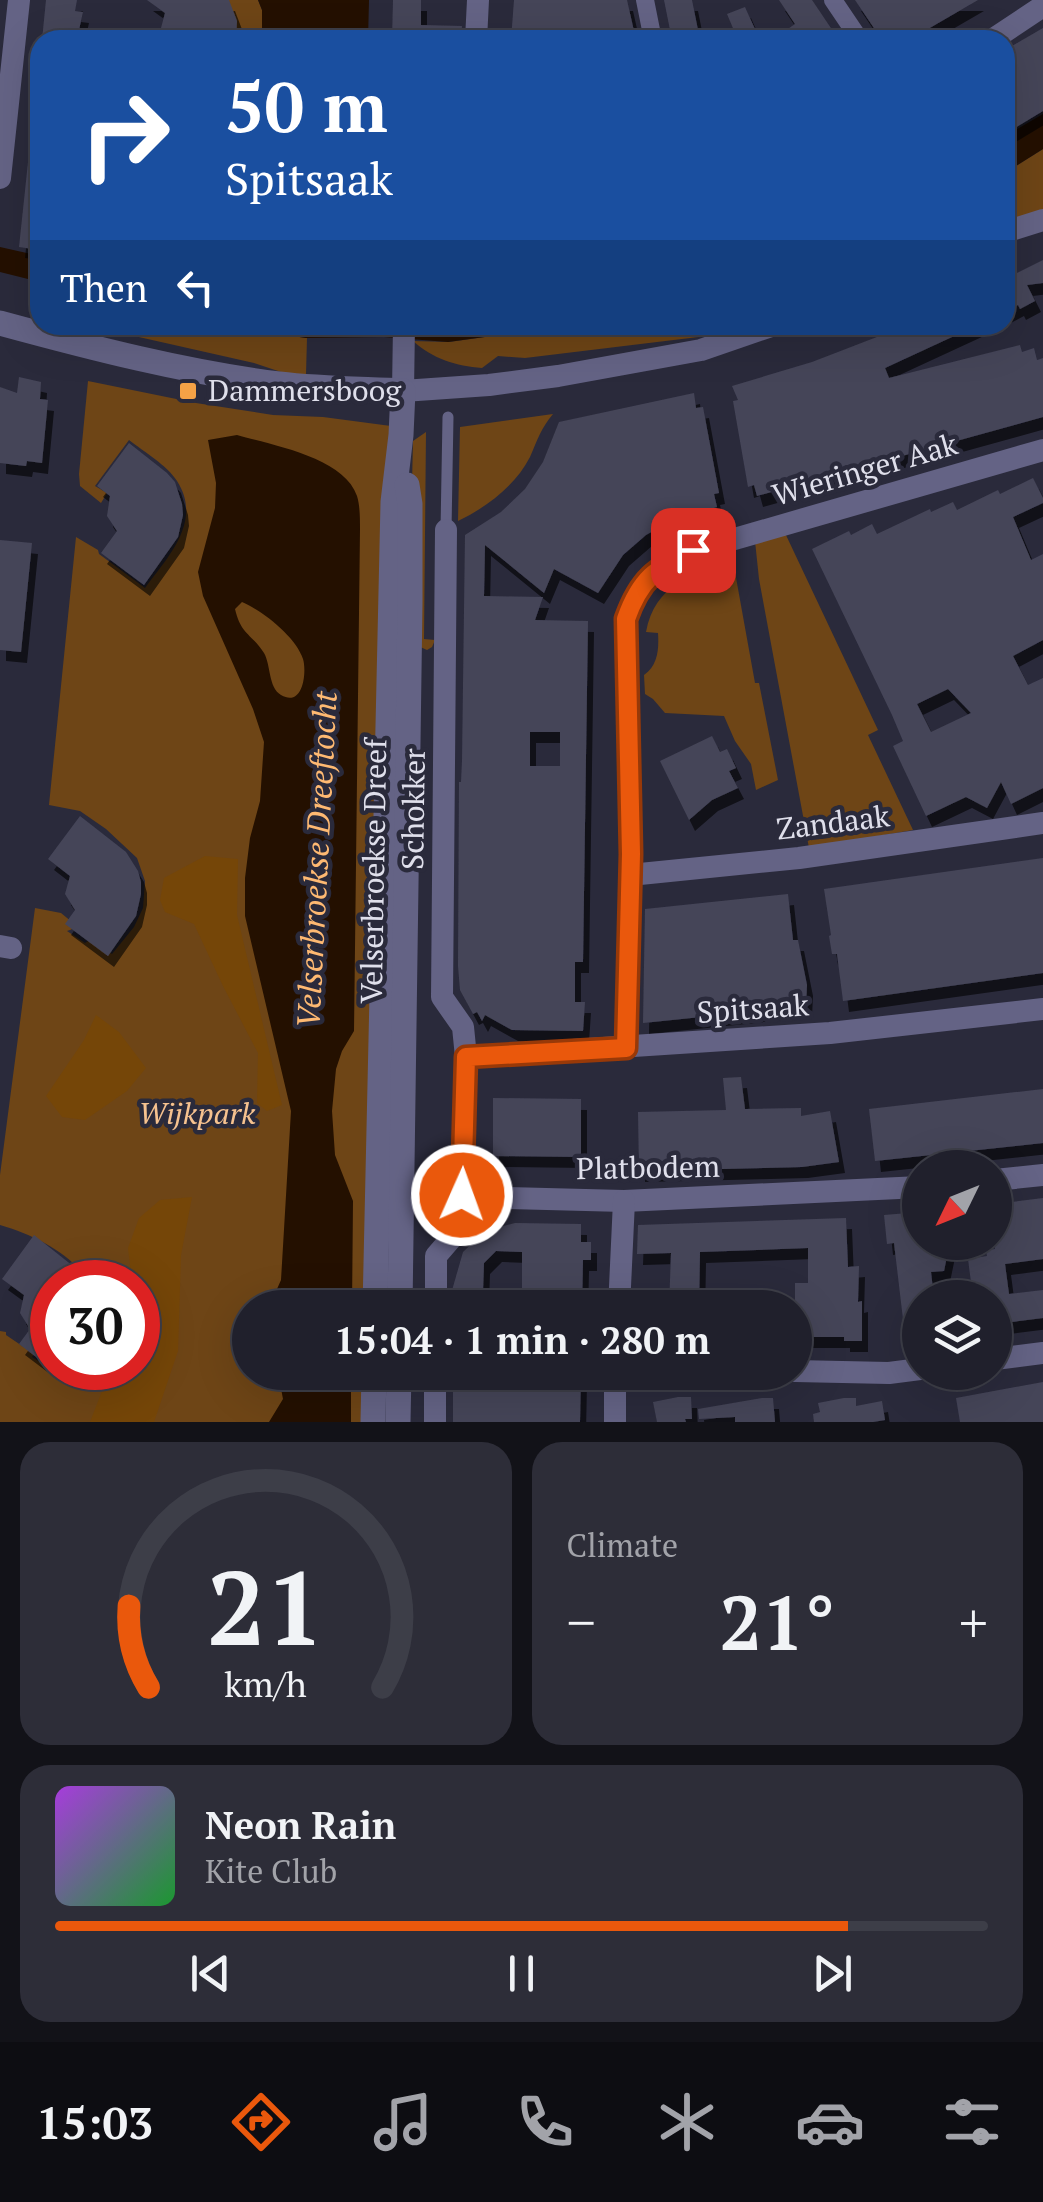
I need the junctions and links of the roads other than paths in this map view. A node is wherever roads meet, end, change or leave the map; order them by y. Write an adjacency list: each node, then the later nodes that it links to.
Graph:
1 (19, 0): 10 (street)
2 (478, 0): 6 (street)
3 (645, 0): 7 (street)
4 (833, 0): 8 (street)
5 (1043, 6): 9 (street)
6 (476, 30)
7 (652, 30)
8 (853, 30)
9 (1007, 30)
10 (6, 83): 11 (street)
11 (0, 178)
12 (1043, 220): 13 (street)
13 (1015, 229)
14 (0, 324): 15 (street)
15 (30, 332)
16 (41, 335): 19 (street)
17 (745, 335): 19 (street)
18 (403, 337): 19 (street)
19 (403, 391): 31 (street, Velserbroekse Dreef)
20 (448, 417): 22 (lane, Schokker)
21 (1043, 450): 24 (street, Wieringer Aak)
22 (446, 530): 27 (street, Schokker)
23 (1043, 824): 24 (street, Zandaak)
24 (630, 876): 26 (street, Wieringer Aak)
25 (1043, 1009): 26 (street, Spitsaak)
26 (626, 1048): 27 (street, Spitsaak)
27 (466, 1057): 32 (street, Schokker)
28 (1043, 1175): 29 (street)
29 (1012, 1178)
30 (902, 1187): 33 (street, Platbodem)
31 (389, 1195): 32 (street, Platbodem); 34 (street, Velserbroekse Dreef); 35 (street, Velserbroekse Dreef)
32 (462, 1195): 33 (street, Platbodem); 36 (street, Schokker)
33 (624, 1201): 37 (street)
34 (377, 1290)
35 (398, 1290)
36 (436, 1290)
37 (619, 1290)
38 (1043, 1353): 39 (street)
39 (1012, 1358)
40 (812, 1371): 41 (street)
41 (902, 1371)
42 (374, 1390): 46 (street)
43 (399, 1390): 47 (street)
44 (436, 1390): 48 (street)
45 (616, 1390): 49 (street)
46 (373, 1422)
47 (398, 1422)
48 (435, 1422)
49 (615, 1422)

